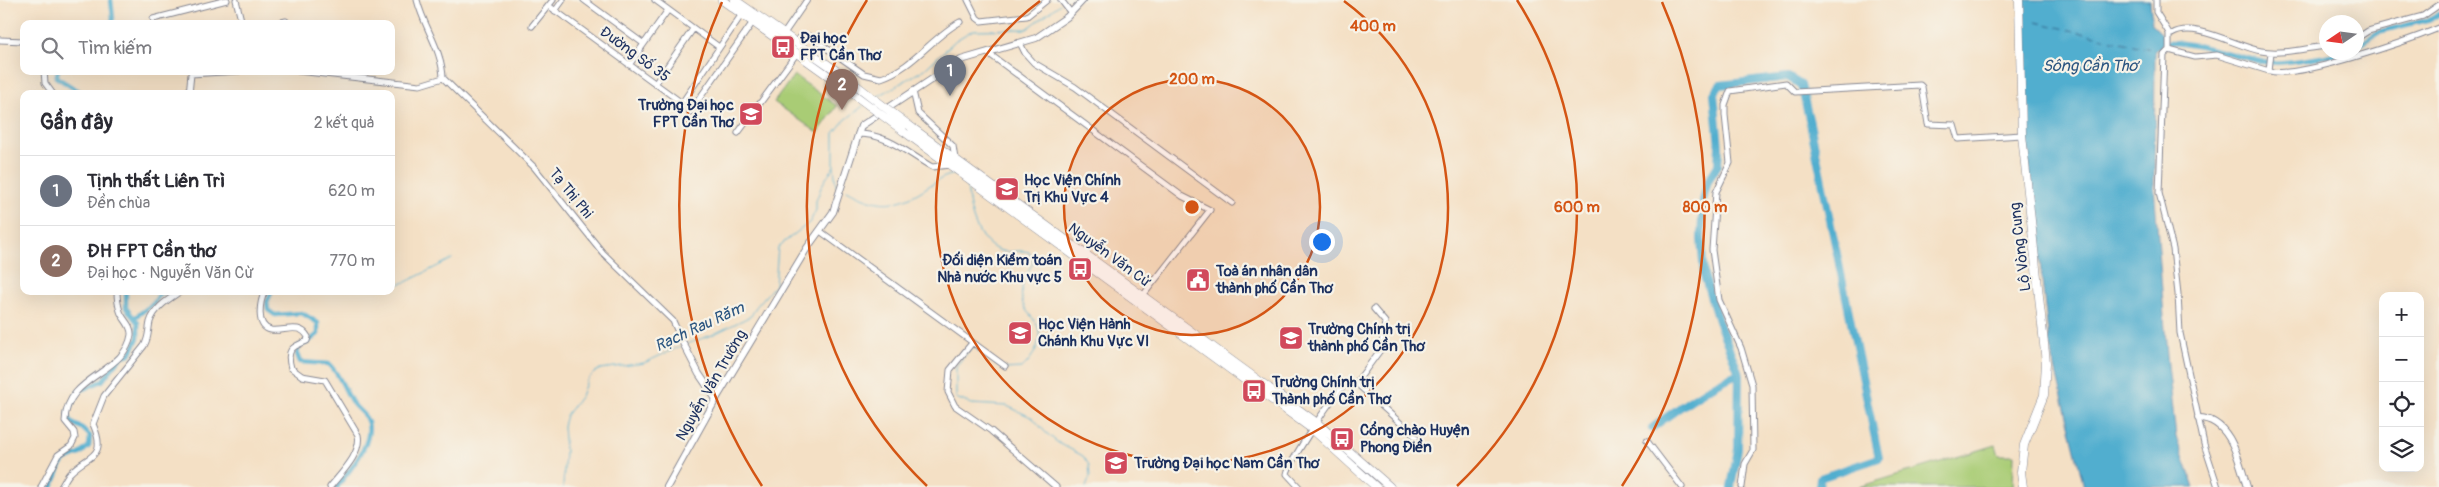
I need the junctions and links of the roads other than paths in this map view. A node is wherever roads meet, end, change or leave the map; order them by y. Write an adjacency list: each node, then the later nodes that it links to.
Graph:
1 (227, 0): 23 (street)
2 (236, 0): 24 (street)
3 (417, 0): 49 (street)
4 (553, 0): 18 (street)
5 (563, 0): 21 (street)
6 (584, 0): 37 (street)
7 (655, 0): 19 (street)
8 (722, 0): 22 (main road, Nguyễn Văn Cừ)
9 (735, 0): 22 (main road, Nguyễn Văn Cừ)
10 (807, 0): 31 (street)
11 (968, 0): 12 (street)
12 (1047, 0)
13 (1061, 0): 20 (street)
14 (1083, 0): 20 (street, Nguyễn Văn Trường)
15 (2020, 0): 57 (main road, Lộ Vòng Cung)
16 (2156, 0): 32 (street)
17 (2439, 5): 30 (street)
18 (549, 6): 21 (street, Đường Số 35); 27 (street)
19 (668, 10): 29 (street); 37 (street)
20 (1069, 10): 36 (street, Nguyễn Văn Trường)
21 (555, 11): 44 (street, Đường Số 35)
22 (744, 11): 25 (main road, Nguyễn Văn Cừ); 31 (main road, Nguyễn Văn Cừ); 38 (street)
23 (153, 20)
24 (241, 20)
25 (753, 22): 41 (main road, Nguyễn Văn Cừ); 54 (street)
26 (960, 22): 35 (street)
27 (532, 26)
28 (2439, 28): 45 (street)
29 (694, 29): 38 (street); 50 (street)
30 (2364, 34)
31 (783, 35): 35 (main road, Nguyễn Văn Cừ)
32 (2169, 35): 40 (street); 43 (street)
33 (0, 40): 34 (street)
34 (20, 41)
35 (795, 43): 58 (main road, Nguyễn Văn Cừ, bridge)
36 (1020, 43): 42 (street, Nguyễn Văn Trường); 59 (street)
37 (644, 44): 44 (street)
38 (720, 47): 50 (street, Đường Số 35)
39 (2319, 47): 43 (street)
40 (2169, 50): 45 (street); 75 (street)
41 (797, 53): 55 (street); 58 (main road, Nguyễn Văn Cừ, bridge)
42 (988, 53): 53 (street, Nguyễn Văn Trường); 64 (street)
43 (2271, 54): 45 (street)
44 (628, 65): 50 (street, Đường Số 35)
45 (2269, 70)
46 (44, 75): 51 (street)
47 (191, 75): 52 (street)
48 (333, 75): 49 (street)
49 (443, 78): 67 (street, Tạ Thị Phi)
50 (655, 84)
51 (50, 90)
52 (189, 90)
53 (913, 91): 56 (street, Nguyễn Văn Trường); 58 (street)
54 (690, 112)
55 (738, 133)
56 (858, 134): 58 (street); 60 (street, Nguyễn Văn Trường)
57 (2022, 135): 88 (street); 89 (main road, Lộ Vòng Cung)
58 (952, 162): 64 (main road, Nguyễn Văn Cừ)
59 (1232, 203)
60 (820, 230): 66 (street); 74 (street, Nguyễn Văn Trường)
61 (118, 295): 69 (street)
62 (173, 295): 71 (street)
63 (264, 295): 81 (street)
64 (1141, 299): 68 (main road, Nguyễn Văn Cừ); 70 (main road, Nguyễn Văn Cừ)
65 (1374, 309): 73 (street)
66 (972, 343): 72 (street); 83 (street)
67 (684, 344): 74 (street, Tạ Thị Phi)
68 (1217, 349): 70 (main road); 76 (main road, Nguyễn Văn Cừ)
69 (123, 352): 71 (street); 79 (street)
70 (1212, 356): 76 (main road, Nguyễn Văn Cừ)
71 (132, 362): 80 (street)
72 (1005, 366)
73 (1356, 383): 76 (street); 77 (street)
74 (716, 400): 82 (street, Nguyễn Văn Trường)
75 (2198, 418): 90 (street); 91 (street)
76 (1314, 426): 84 (street); 85 (main road, Nguyễn Văn Cừ); 86 (main road, Nguyễn Văn Cừ)
77 (1416, 437)
78 (1647, 441): 87 (street)
79 (41, 487)
80 (62, 487)
81 (330, 487)
82 (667, 487)
83 (1056, 487)
84 (1299, 487)
85 (1376, 487)
86 (1390, 487)
87 (1682, 487)
88 (1742, 487)
89 (2023, 487)
90 (2218, 487)
91 (2247, 487)

